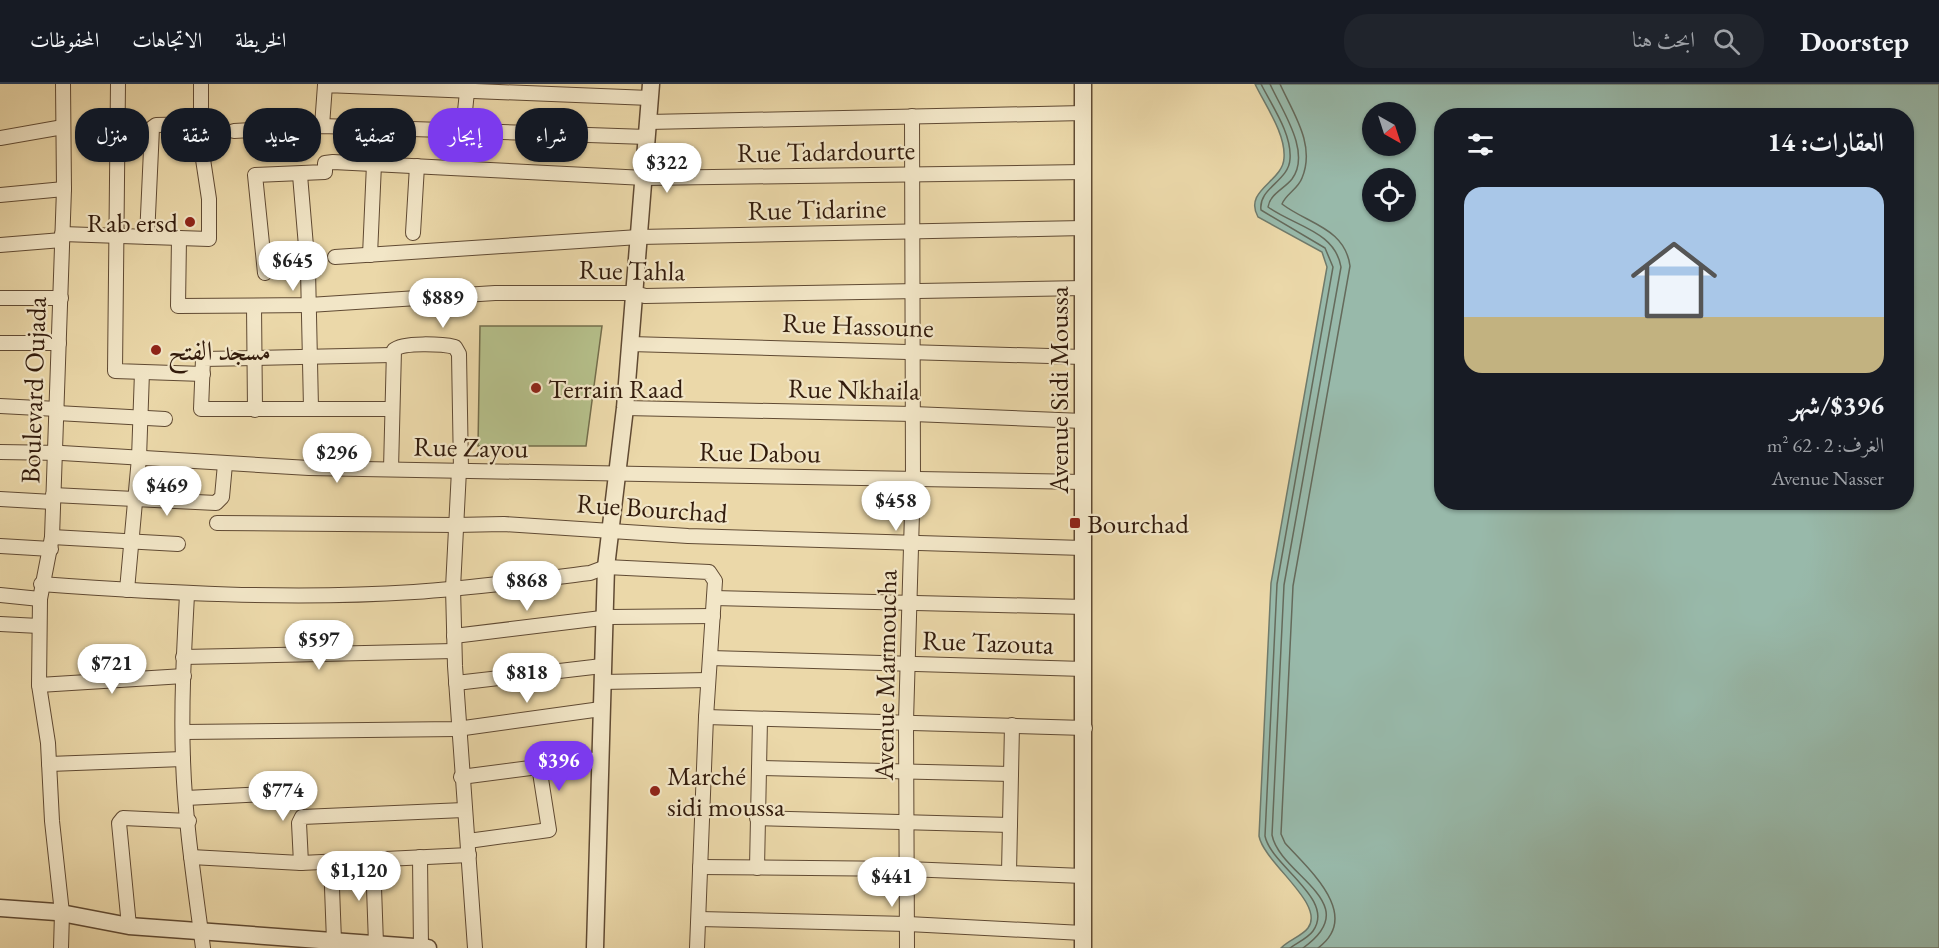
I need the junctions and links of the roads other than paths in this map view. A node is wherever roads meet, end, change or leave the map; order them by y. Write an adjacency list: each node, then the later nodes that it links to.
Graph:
1 (63, 84): 14 (street, Boulevard Oujada)
2 (118, 84): 34 (street)
3 (201, 84): 8 (street)
4 (1083, 84): 10 (street, Avenue Sidi Moussa)
5 (446, 87): 7 (street); 13 (street)
6 (651, 91): 7 (street); 16 (street)
7 (467, 92): 9 (street)
8 (200, 108)
9 (465, 108)
10 (1084, 113): 11 (street); 25 (street, Avenue Sidi Moussa)
11 (912, 116): 16 (street); 26 (street, Avenue Marmoucha)
12 (161, 125): 36 (street)
13 (322, 126): 15 (street); 17 (street)
14 (63, 127): 19 (street); 29 (street, Boulevard Oujada)
15 (428, 130)
16 (648, 130): 18 (street); 28 (street)
17 (234, 131)
18 (503, 131)
19 (0, 138)
20 (205, 162): 38 (street)
21 (460, 162): 24 (street)
22 (374, 164): 23 (street, Rue Tadardourte); 27 (street, Rue Tadardourte); 40 (street)
23 (417, 166): 24 (street, Rue Tadardourte); 33 (street)
24 (459, 168): 28 (street, Rue Tadardourte)
25 (1084, 172): 26 (street, Rue Tadardourte); 31 (street, Avenue Sidi Moussa)
26 (913, 174): 28 (street, Rue Tadardourte); 32 (street, Avenue Marmoucha)
27 (300, 175): 42 (street, Rue Tadardourte); 48 (street)
28 (645, 178): 37 (street)
29 (64, 189): 30 (street); 35 (street, Boulevard Oujada)
30 (0, 195)
31 (1084, 228): 32 (street, Rue Tidarine); 43 (street, Avenue Sidi Moussa)
32 (913, 231): 37 (street, Rue Tidarine); 44 (street, Avenue Marmoucha)
33 (412, 233)
34 (117, 236): 35 (street); 36 (street); 58 (street)
35 (62, 237): 39 (street); 47 (street, Boulevard Oujada)
36 (147, 237): 38 (street)
37 (639, 237): 40 (street, Rue Tidarine); 45 (street)
38 (179, 238): 49 (street, Rue Tahla)
39 (0, 245)
40 (370, 255): 41 (street, Rue Tidarine)
41 (335, 257)
42 (265, 273)
43 (1084, 288): 44 (street, Rue Tahla); 56 (street, Avenue Sidi Moussa)
44 (913, 291): 45 (street, Rue Tahla); 53 (street, Avenue Marmoucha)
45 (635, 293): 48 (street, Rue Tahla); 52 (street)
46 (0, 298): 47 (street)
47 (62, 298): 51 (street, Boulevard Oujada)
48 (309, 305): 49 (street, Rue Tahla); 55 (street)
49 (254, 306): 57 (street)
50 (0, 343): 51 (street)
51 (59, 344): 65 (street, Boulevard Oujada)
52 (630, 344): 53 (street, Rue Hassoune); 62 (street)
53 (912, 350): 56 (street, Rue Hassoune); 66 (street, Avenue Marmoucha)
54 (392, 356): 55 (street); 63 (street); 75 (street)
55 (311, 357): 57 (street); 61 (street)
56 (1083, 357): 69 (street, Avenue Sidi Moussa)
57 (256, 359): 59 (street); 64 (street)
58 (142, 372): 59 (street); 67 (street)
59 (203, 374): 64 (street)
60 (0, 406): 65 (street)
61 (311, 408): 63 (street); 64 (street)
62 (624, 408): 66 (street, Rue Nkhaila); 76 (street)
63 (392, 409): 74 (street)
64 (255, 410)
65 (57, 411): 67 (street); 71 (street, Boulevard Oujada)
66 (913, 414): 69 (street, Rue Nkhaila); 77 (street, Avenue Marmoucha)
67 (141, 417): 68 (street); 72 (street)
68 (165, 419)
69 (1083, 421): 78 (street, Avenue Sidi Moussa)
70 (0, 452): 71 (street, Rue Zayou)
71 (54, 455): 72 (street, Rue Zayou); 79 (street, Boulevard Oujada)
72 (139, 458): 73 (street, Rue Zayou); 81 (street)
73 (225, 464): 74 (street, Rue Zayou); 81 (street)
74 (391, 469): 75 (street, Rue Zayou)
75 (460, 470): 76 (street, Rue Zayou); 83 (street)
76 (617, 475): 77 (street, Rue Dabou); 84 (street)
77 (913, 478): 78 (street, Rue Dabou); 88 (street, Avenue Marmoucha)
78 (1083, 482): 90 (street, Avenue Sidi Moussa)
79 (53, 498): 80 (street); 81 (street); 86 (street, Boulevard Oujada)
80 (0, 499)
81 (134, 500): 85 (street)
82 (217, 523): 83 (street, Rue Bourchad)
83 (454, 525): 84 (street, Rue Bourchad); 93 (street)
84 (610, 530): 88 (street, Rue Bourchad); 91 (street)
85 (132, 541): 86 (street); 87 (street); 94 (street)
86 (51, 543): 89 (street); 92 (street, Boulevard Oujada)
87 (178, 543)
88 (912, 543): 90 (street, Rue Bourchad); 99 (street, Avenue Marmoucha)
89 (0, 546)
90 (1083, 548): 100 (street, Avenue Sidi Moussa)
91 (606, 567): 93 (street); 97 (street); 102 (street)
92 (41, 584): 94 (street); 98 (street, Boulevard Oujada)
93 (453, 588): 96 (street); 105 (street)
94 (127, 590): 96 (street)
95 (0, 594): 98 (street)
96 (187, 595): 107 (street)
97 (714, 598): 99 (street); 101 (street)
98 (40, 599): 104 (street, Boulevard Oujada)
99 (911, 604): 100 (street); 109 (street, Avenue Marmoucha)
100 (1084, 607): 110 (street, Avenue Sidi Moussa)
101 (713, 616): 102 (street); 108 (street)
102 (603, 619): 105 (street); 111 (street)
103 (0, 624): 104 (street)
104 (39, 626): 115 (street, Boulevard Oujada)
105 (454, 636): 106 (street)
106 (454, 651): 107 (street); 114 (street)
107 (183, 657): 112 (street)
108 (710, 658): 109 (street, Rue Tazouta); 113 (street)
109 (908, 664): 110 (street, Rue Tazouta); 119 (street, Avenue Marmoucha)
110 (1084, 669): 121 (street, Avenue Sidi Moussa)
111 (602, 674): 113 (street); 114 (street); 116 (street)
112 (184, 676): 115 (street); 123 (street)
113 (708, 680): 117 (street)
114 (456, 683): 122 (street)
115 (39, 685): 126 (street, Boulevard Oujada)
116 (601, 709): 122 (street); 125 (street)
117 (706, 717): 118 (street); 145 (street)
118 (760, 719): 119 (street); 128 (street)
119 (906, 721): 120 (street); 129 (street, Avenue Marmoucha)
120 (1012, 725): 121 (street); 130 (street)
121 (1085, 728): 149 (street, Avenue Sidi Moussa)
122 (457, 729): 123 (street); 131 (street)
123 (183, 732): 124 (street)
124 (183, 759): 126 (street); 133 (street)
125 (600, 759): 127 (street); 163 (street)
126 (50, 764): 151 (street, Boulevard Oujada)
127 (539, 766): 131 (street); 139 (street)
128 (759, 768): 129 (street); 135 (street)
129 (906, 770): 130 (street); 137 (street, Avenue Marmoucha)
130 (1011, 774): 138 (street)
131 (461, 777): 134 (street)
132 (267, 794): 133 (street)
133 (186, 798): 136 (street)
134 (464, 810): 139 (street); 144 (street)
135 (757, 818): 137 (street); 146 (street)
136 (189, 821): 141 (street); 154 (street)
137 (906, 821): 138 (street); 147 (street, Avenue Marmoucha)
138 (1010, 825): 148 (street)
139 (468, 848): 140 (street); 162 (street)
140 (420, 856): 142 (street); 160 (street)
141 (191, 857): 144 (street); 155 (street)
142 (373, 859): 143 (street); 158 (street)
143 (331, 861): 144 (street); 156 (street)
144 (301, 863)
145 (700, 867): 146 (street); 152 (street)
146 (757, 868): 147 (street)
147 (907, 869): 148 (street); 153 (street, Avenue Marmoucha)
148 (1009, 873): 149 (street)
149 (1083, 876): 157 (street, Avenue Sidi Moussa)
150 (0, 908): 151 (street)
151 (62, 913): 154 (street); 159 (street, Boulevard Oujada)
152 (699, 919): 153 (street); 164 (street)
153 (908, 924): 157 (street); 165 (street, Avenue Marmoucha)
154 (129, 926): 155 (street)
155 (202, 940): 156 (street)
156 (334, 941): 158 (street)
157 (1083, 941)
158 (376, 944): 160 (street)
159 (62, 948)
160 (420, 948): 161 (street)
161 (428, 948)
162 (474, 948)
163 (596, 948)
164 (697, 948)
165 (907, 948)

